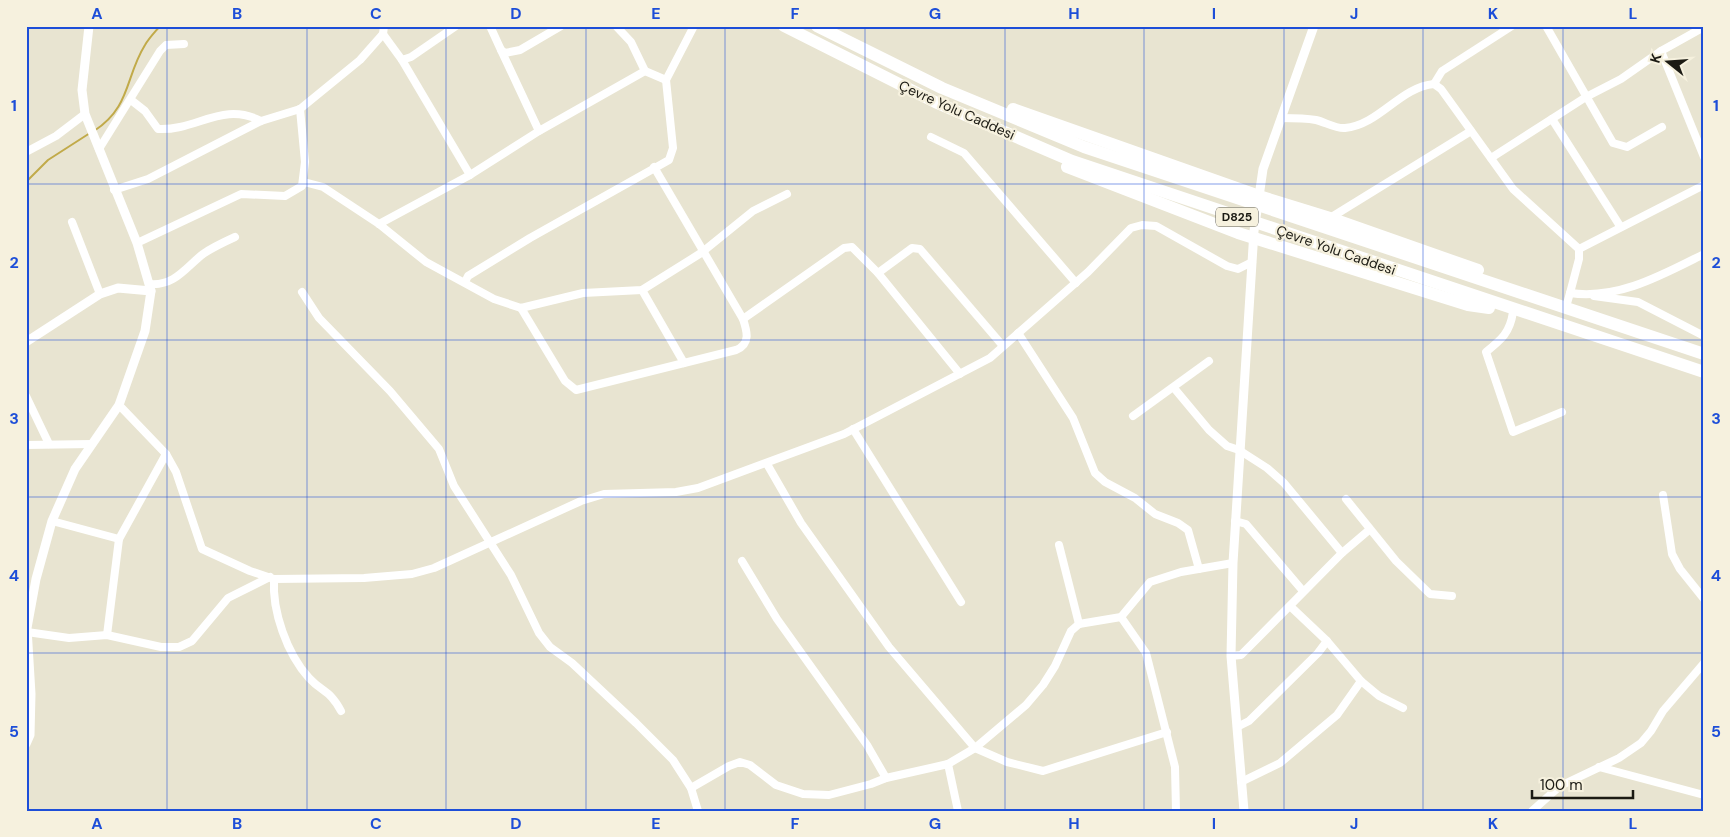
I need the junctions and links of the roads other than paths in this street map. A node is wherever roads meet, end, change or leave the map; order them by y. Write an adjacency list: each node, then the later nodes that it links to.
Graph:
1 (89, 26): 26 (street)
2 (456, 26): 17 (street)
3 (490, 26): 15 (street)
4 (561, 26): 15 (street)
5 (616, 26): 18 (street)
6 (694, 26): 19 (street)
7 (784, 26): 24 (highway, Çevre Yolu Caddesi / D825)
8 (817, 26): 21 (highway, Çevre Yolu Caddesi / D825)
9 (1314, 26): 27 (street)
10 (1512, 26): 20 (street)
11 (1546, 26): 22 (street)
12 (1704, 27): 16 (street)
13 (384, 30): 17 (street); 25 (street)
14 (184, 44): 23 (street)
15 (502, 50): 31 (street)
16 (1661, 51): 22 (street); 36 (street)
17 (402, 60): 39 (street)
18 (645, 71): 19 (street); 31 (street)
19 (666, 80): 38 (street)
20 (1434, 84): 27 (street); 32 (street)
21 (942, 88): 44 (highway); 65 (highway, Çevre Yolu Caddesi / D825)
22 (1586, 97): 28 (street); 30 (street)
23 (131, 100): 29 (street); 34 (street)
24 (935, 102): 49 (highway); 68 (highway, Çevre Yolu Caddesi / D825)
25 (300, 109): 29 (street); 40 (street)
26 (85, 114): 34 (street); 35 (street)
27 (1281, 118): 44 (street)
28 (1552, 119): 37 (street); 48 (street)
29 (261, 121): 42 (street)
30 (1662, 127)
31 (539, 131): 39 (street)
32 (1471, 131): 37 (street); 45 (street)
33 (931, 137): 58 (street)
34 (99, 149): 42 (street)
35 (26, 152)
36 (1704, 157)
37 (1491, 158): 52 (street)
38 (654, 167): 53 (street); 57 (street)
39 (470, 175): 47 (street)
40 (304, 182): 47 (street); 51 (street)
41 (1704, 185): 48 (street)
42 (114, 190): 51 (street)
43 (787, 194): 53 (street)
44 (1258, 199): 45 (highway); 49 (street)
45 (1330, 218): 65 (highway)
46 (72, 222): 63 (street)
47 (379, 224): 57 (street)
48 (1620, 226): 52 (street)
49 (1254, 234): 55 (street); 67 (highway)
50 (235, 237): 59 (street)
51 (137, 243): 59 (street)
52 (1579, 249): 62 (street)
53 (704, 251): 60 (street); 69 (street)
54 (1704, 254): 64 (street)
55 (1252, 262): 58 (street); 88 (street)
56 (878, 273): 69 (street); 73 (street); 78 (street)
57 (465, 282): 66 (street)
58 (1076, 283): 70 (street)
59 (150, 287): 63 (street); 81 (street)
60 (642, 290): 66 (street); 76 (street)
61 (302, 292): 97 (street)
62 (1570, 293): 64 (street); 65 (street)
63 (100, 294): 72 (street)
64 (1587, 295): 71 (street)
65 (1566, 307): 74 (highway, Çevre Yolu Caddesi / D825)
66 (521, 308): 76 (street)
67 (1513, 312): 68 (highway); 82 (street)
68 (1527, 315): 77 (highway, Çevre Yolu Caddesi / D825)
69 (743, 319): 76 (street)
70 (1018, 333): 73 (street); 102 (street)
71 (1704, 336)
72 (26, 342)
73 (1003, 346): 78 (street)
74 (1704, 354)
75 (1209, 361): 79 (street)
76 (684, 363)
77 (1704, 372)
78 (960, 374): 84 (street)
79 (1174, 388): 83 (street); 88 (street)
80 (26, 396): 85 (street)
81 (119, 405): 86 (street); 89 (street)
82 (1562, 412)
83 (1133, 416)
84 (853, 430): 90 (street); 107 (street)
85 (49, 444): 86 (street); 87 (street)
86 (92, 444): 94 (street)
87 (26, 445)
88 (1240, 450): 93 (street); 99 (street)
89 (166, 454): 96 (street); 103 (street)
90 (767, 464): 97 (street); 122 (street)
91 (1663, 495): 106 (street)
92 (1346, 499): 95 (street)
93 (1236, 520): 101 (street); 104 (street)
94 (52, 521): 96 (street); 111 (street)
95 (1369, 530): 99 (street); 105 (street)
96 (119, 539): 112 (street)
97 (489, 542): 103 (street); 127 (street)
98 (1059, 545): 110 (street)
99 (1342, 553): 104 (street)
100 (742, 560): 125 (street)
101 (1233, 563): 102 (street); 114 (street)
102 (1199, 569): 109 (street)
103 (272, 578): 112 (street); 118 (street)
104 (1303, 591): 108 (street)
105 (1452, 596)
106 (1704, 599)
107 (961, 602)
108 (1290, 606): 113 (street); 114 (street)
109 (1121, 617): 110 (street); 120 (street)
110 (1079, 624): 122 (street)
111 (27, 632): 112 (street); 121 (street)
112 (107, 635)
113 (1327, 641): 116 (street); 119 (street)
114 (1231, 656): 119 (street)
115 (1704, 663): 124 (street)
116 (1361, 681): 117 (street); 126 (street)
117 (1403, 708)
118 (341, 711)
119 (1236, 727): 126 (street)
120 (1167, 732): 122 (street); 132 (street)
121 (26, 744)
122 (975, 748): 123 (street)
123 (948, 764): 125 (street); 131 (street)
124 (1599, 767): 128 (street); 133 (street)
125 (886, 778): 127 (street)
126 (1241, 782): 129 (street)
127 (691, 788): 130 (street)
128 (1704, 795)
129 (1242, 810)
130 (698, 811)
131 (958, 811)
132 (1176, 811)
133 (1532, 811)

